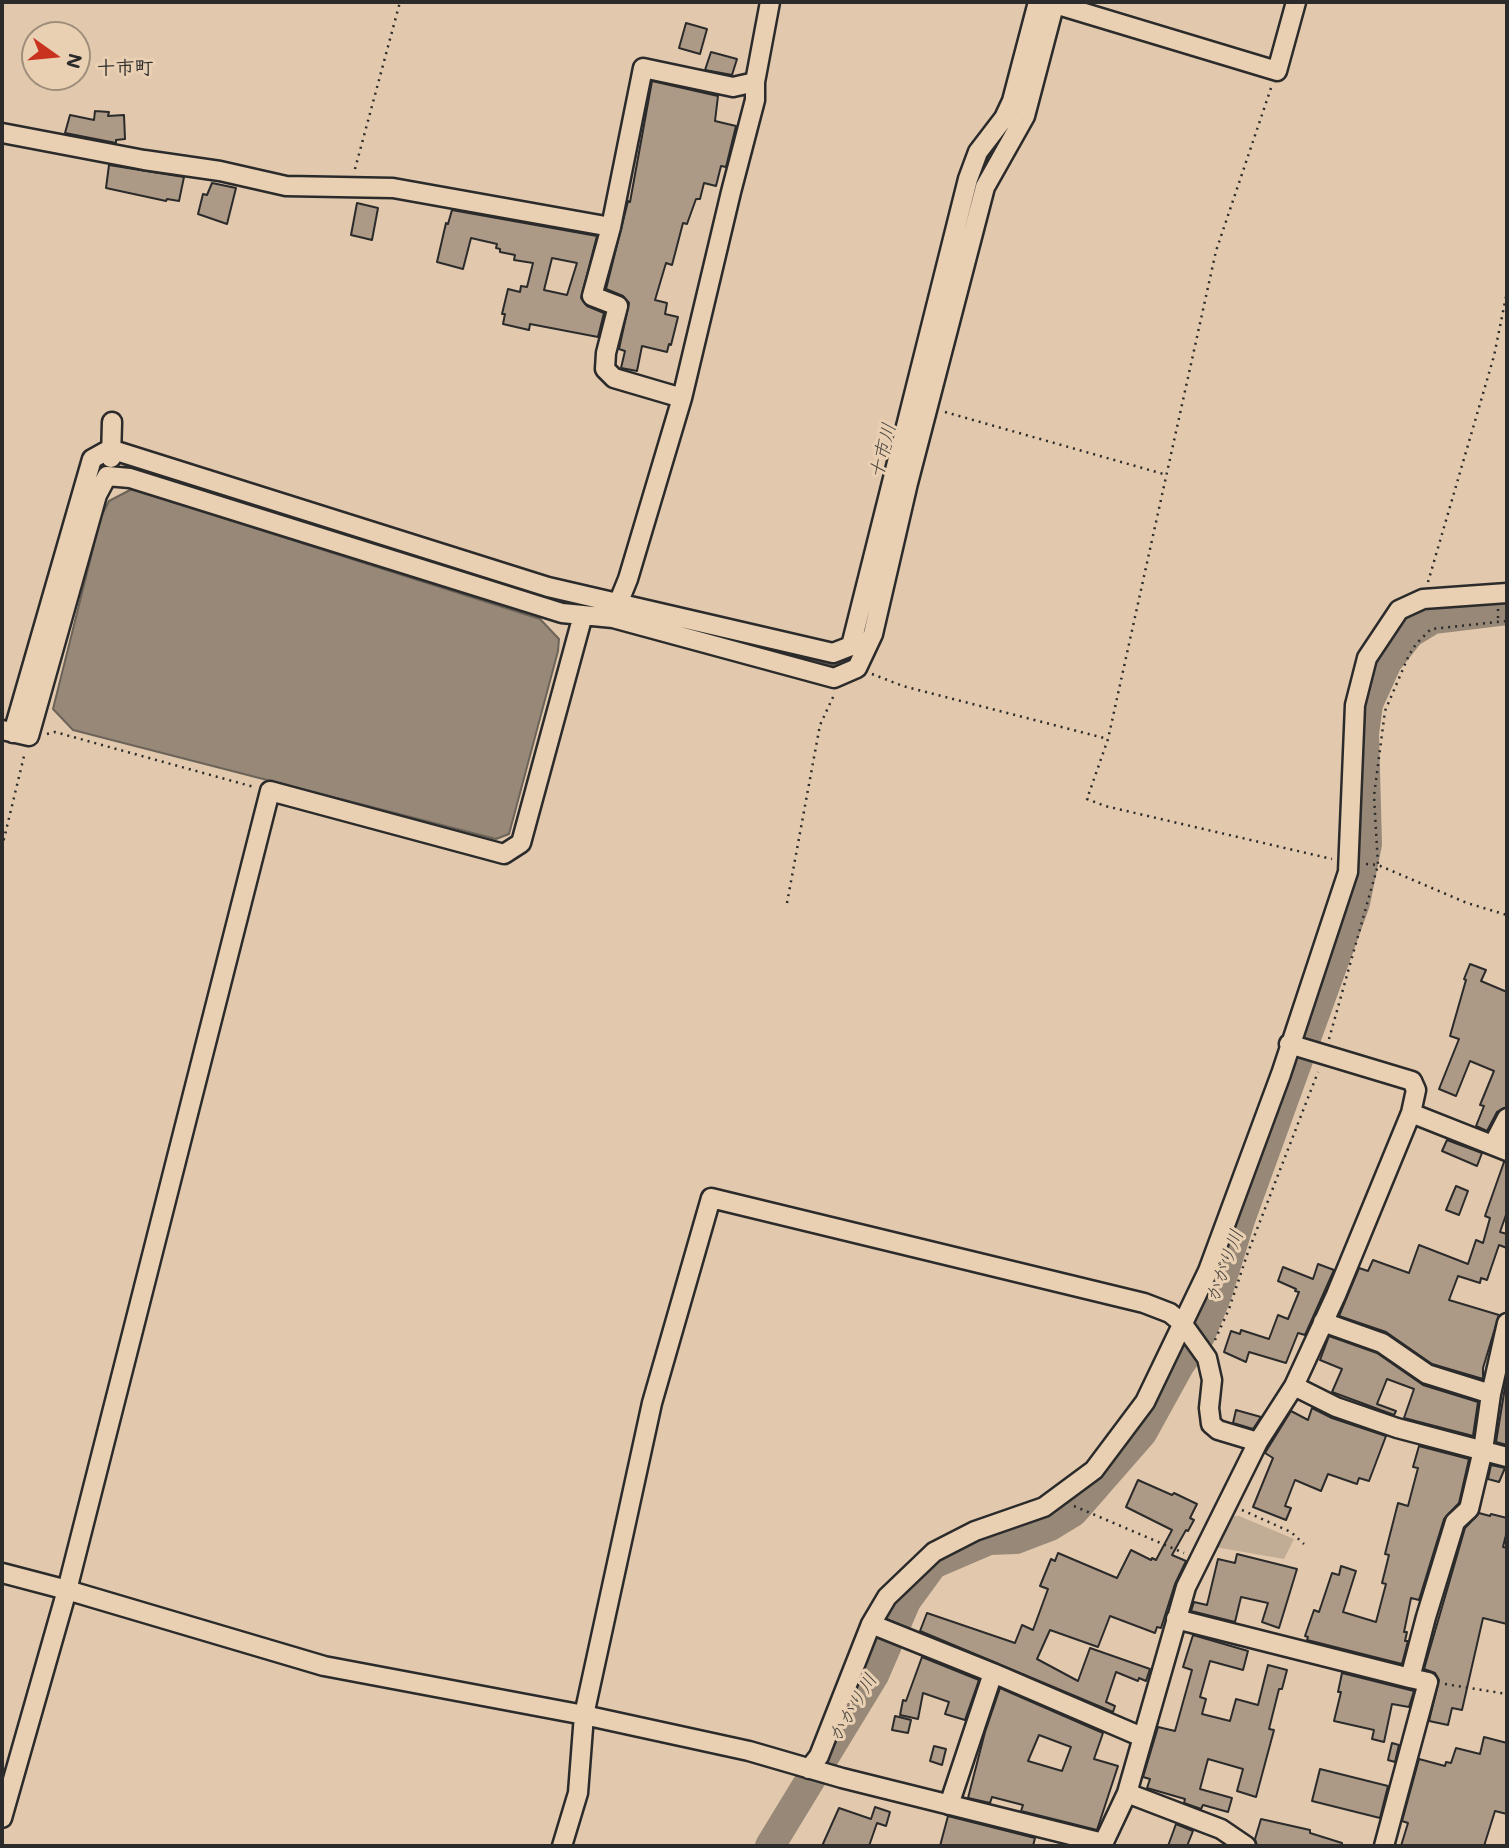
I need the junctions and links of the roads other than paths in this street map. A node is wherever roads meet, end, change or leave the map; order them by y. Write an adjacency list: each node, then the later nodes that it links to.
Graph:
1 (770, 2): 4 (street)
2 (1049, 2): 3 (street); 12 (street); 12 (street)
3 (1296, 2)
4 (755, 82): 6 (street); 7 (street)
5 (2, 133): 6 (street)
6 (611, 227): 7 (street)
7 (682, 398): 12 (street)
8 (112, 422): 9 (street)
9 (113, 450): 10 (street); 12 (street); 14 (street)
10 (107, 475): 13 (street); 14 (street)
11 (1507, 593): 15 (street)
12 (616, 610): 13 (street)
13 (583, 615): 28 (street)
14 (15, 733)
15 (1289, 1044): 16 (street); 20 (street)
16 (1411, 1113): 18 (street); 19 (street)
17 (1507, 1118): 18 (street)
18 (1500, 1148)
19 (1323, 1322): 22 (street); 23 (street)
20 (1182, 1323): 24 (street); 30 (street); 33 (street)
21 (1507, 1323): 23 (street)
22 (1294, 1386): 24 (street); 25 (street)
23 (1490, 1394): 25 (street)
24 (1258, 1442): 29 (street)
25 (1483, 1450): 26 (street); 32 (street)
26 (1507, 1457)
27 (2, 1573): 28 (street)
28 (67, 1590): 33 (street); 38 (street)
29 (1176, 1619): 32 (street); 34 (street)
30 (871, 1624): 31 (street); 35 (street)
31 (993, 1673): 34 (street); 37 (street)
32 (1417, 1680): 42 (street)
33 (584, 1715): 35 (street); 40 (street)
34 (1142, 1737): 36 (street)
35 (809, 1769): 37 (street)
36 (1127, 1793): 39 (street); 41 (street)
37 (948, 1805): 39 (street)
38 (2, 1818)
39 (1103, 1845)
40 (562, 1846)
41 (1246, 1846)
42 (1384, 1846)

